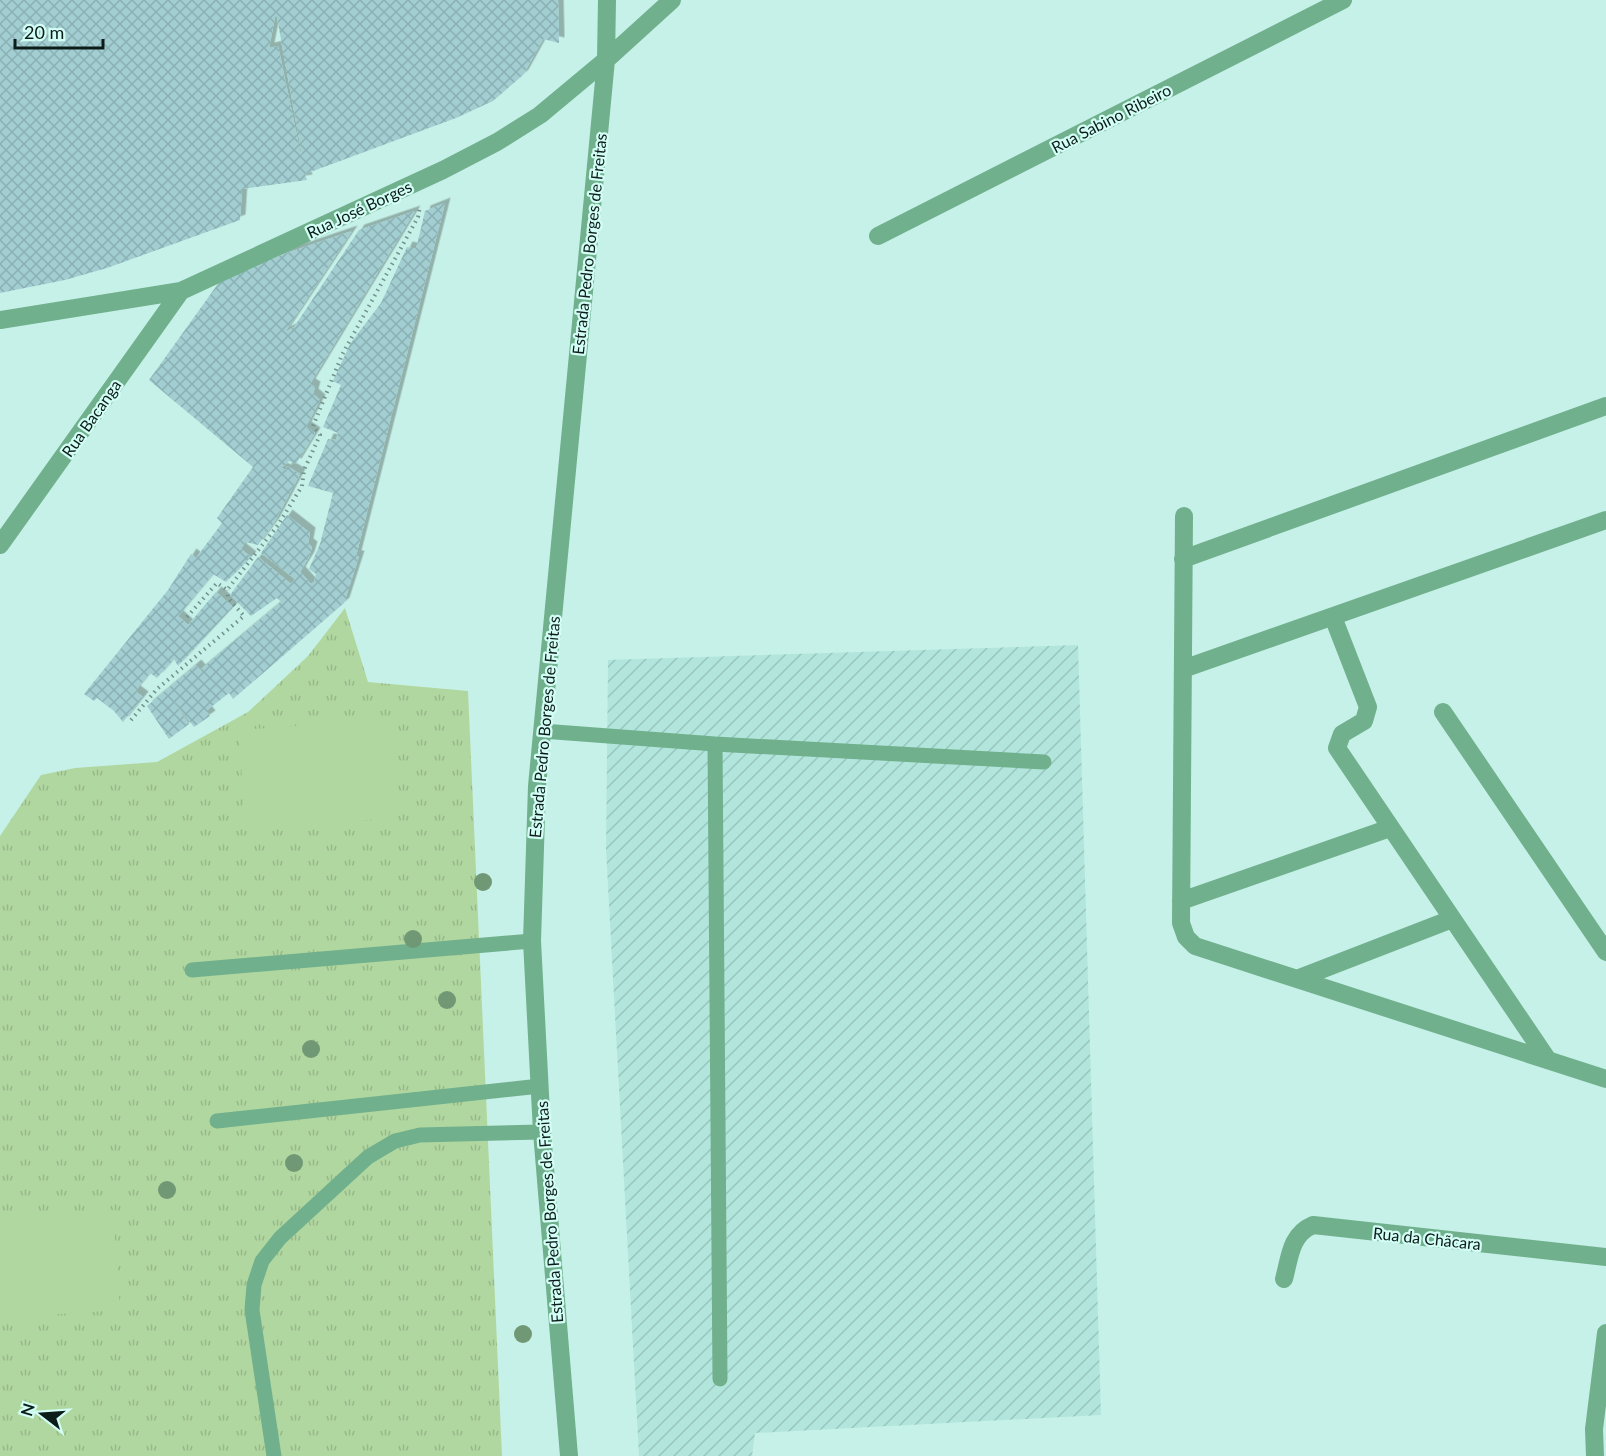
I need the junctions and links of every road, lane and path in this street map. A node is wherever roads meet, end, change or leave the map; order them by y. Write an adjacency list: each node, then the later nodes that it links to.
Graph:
1 (607, 0): 4 (street, Estrada Pedro Borges de Freitas)
2 (672, 0): 4 (street, Rua José Borges)
3 (1343, 0): 6 (street, Rua Sabino Ribeiro)
4 (606, 60): 5 (street, Rua José Borges); 20 (street, Estrada Pedro Borges de Freitas)
5 (424, 179): 7 (street, Rua José Borges); 14 (path)
6 (878, 236)
7 (182, 291): 8 (street, Rua José Borges); 12 (street, Rua Bacanga)
8 (0, 320)
9 (1606, 406): 13 (street)
10 (1184, 516): 13 (street)
11 (1606, 520): 16 (street)
12 (0, 545)
13 (1184, 559): 17 (street)
14 (227, 590): 15 (path); 19 (path)
15 (187, 617)
16 (1333, 617): 17 (street); 23 (street)
17 (1182, 669): 24 (street)
18 (1443, 712): 27 (street)
19 (131, 720)
20 (542, 731): 21 (lane); 26 (street, Estrada Pedro Borges de Freitas)
21 (715, 744): 22 (lane); 38 (lane)
22 (1044, 762)
23 (1390, 828): 24 (street); 25 (street)
24 (1181, 900): 29 (street)
25 (1452, 919): 29 (street); 30 (street)
26 (532, 941): 28 (lane); 32 (street, Estrada Pedro Borges de Freitas)
27 (1606, 951)
28 (192, 970)
29 (1297, 979): 30 (street)
30 (1548, 1060): 31 (street)
31 (1606, 1079)
32 (540, 1086): 33 (lane); 34 (street, Estrada Pedro Borges de Freitas)
33 (217, 1121)
34 (542, 1132): 39 (lane); 40 (street, Estrada Pedro Borges de Freitas)
35 (1606, 1257): 36 (street, Rua da Chãcara)
36 (1284, 1279)
37 (1606, 1333): 41 (street)
38 (720, 1379)
39 (274, 1456)
40 (569, 1456)
41 (1595, 1456)

